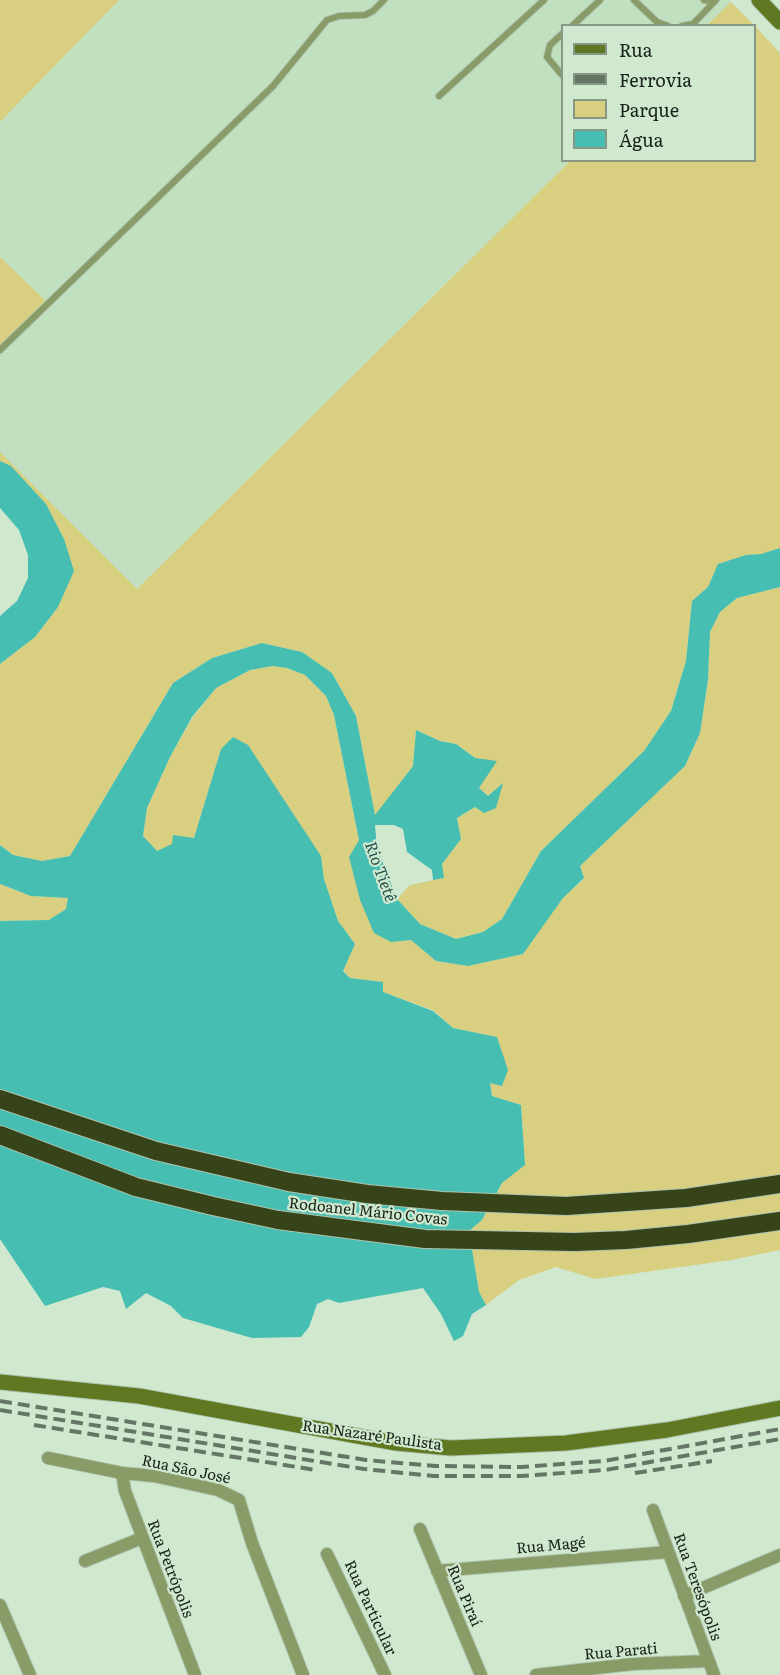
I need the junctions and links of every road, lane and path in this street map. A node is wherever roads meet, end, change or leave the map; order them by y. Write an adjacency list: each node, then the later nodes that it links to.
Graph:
1 (384, 0): 15 (lane)
2 (544, 0): 14 (lane)
3 (600, 0): 9 (lane)
4 (634, 0): 10 (lane)
5 (704, 0): 7 (lane)
6 (759, 0): 8 (main road)
7 (714, 1): 11 (lane)
8 (780, 22)
9 (574, 24)
10 (656, 24)
11 (693, 24)
12 (561, 35): 13 (lane)
13 (561, 74)
14 (439, 96)
15 (0, 350)
16 (0, 1099): 18 (highway, Rodoanel Mário Covas)
17 (0, 1135): 19 (highway, Rodoanel Mário Covas)
18 (780, 1184)
19 (780, 1221)
20 (0, 1382): 21 (main road, Rua Nazaré Paulista)
21 (780, 1408)
22 (48, 1458): 23 (street, Rua São José)
23 (122, 1473): 26 (street, Rua Petrópolis); 37 (street, Rua São José)
24 (653, 1510): 27 (street, Rua Teresópolis)
25 (420, 1529): 31 (street, Rua Piraí)
26 (142, 1538): 30 (street); 36 (street, Rua Petrópolis)
27 (668, 1552): 31 (street, Rua Magé); 32 (street, Rua Teresópolis)
28 (327, 1554): 38 (street, Rua Particular)
29 (780, 1555): 32 (street)
30 (85, 1561)
31 (437, 1571): 39 (street, Rua Piraí)
32 (684, 1596): 34 (street, Rua Teresópolis)
33 (0, 1605): 35 (street)
34 (708, 1661): 40 (street, Rua Parati); 41 (street, Rua Teresópolis)
35 (30, 1675)
36 (195, 1675)
37 (303, 1675)
38 (385, 1675)
39 (481, 1675)
40 (536, 1675)
41 (714, 1675)

